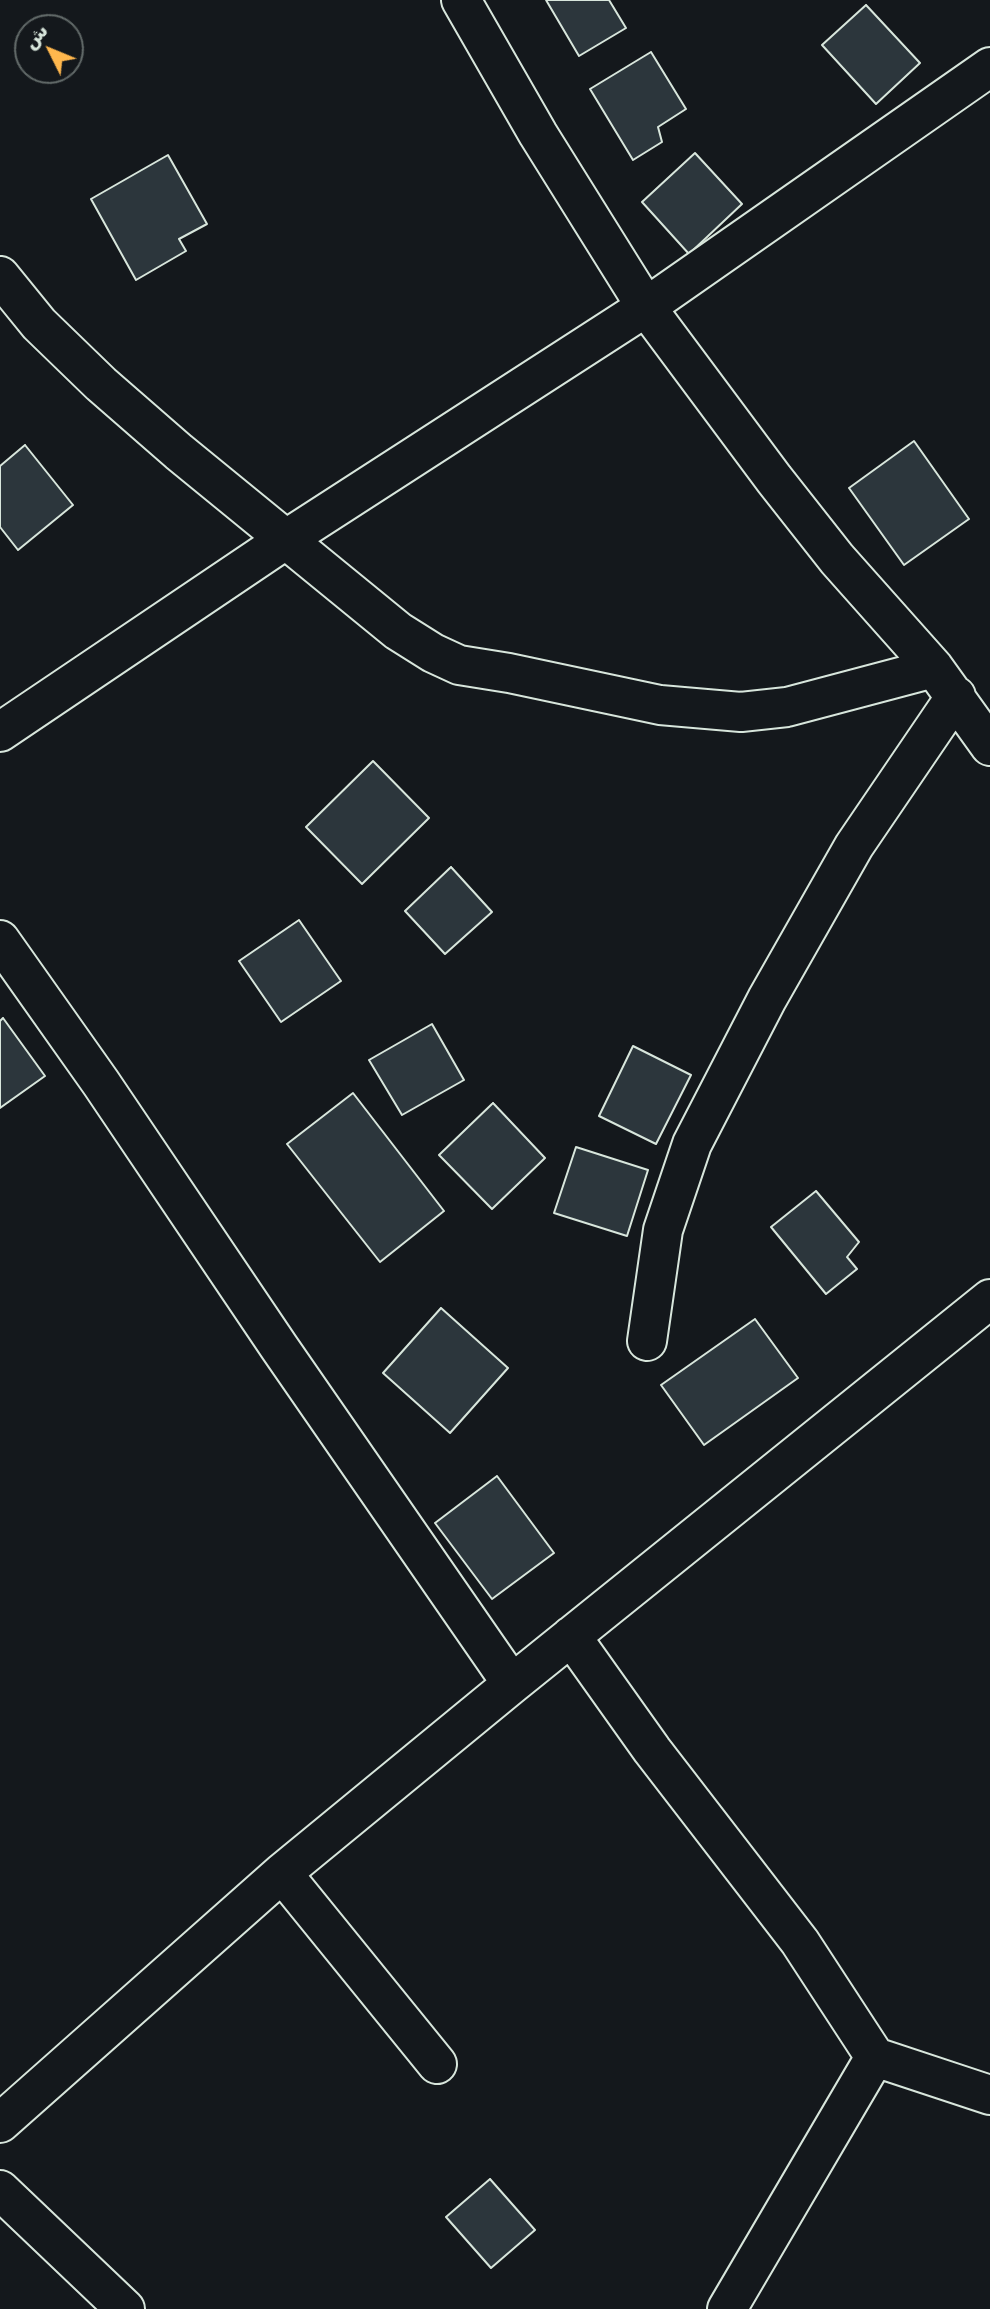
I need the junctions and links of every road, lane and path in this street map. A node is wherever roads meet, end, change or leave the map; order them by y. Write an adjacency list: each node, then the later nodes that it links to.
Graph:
1 (461, 0): 4 (street)
2 (990, 67): 4 (street)
3 (0, 276): 5 (street)
4 (646, 307): 5 (street); 6 (street)
5 (285, 540): 6 (street); 7 (street)
6 (945, 682): 8 (street); 11 (street)
7 (0, 732)
8 (990, 746)
9 (0, 940): 13 (street)
10 (990, 1299): 12 (street)
11 (647, 1341)
12 (571, 1636): 13 (street); 15 (street)
13 (512, 1684): 14 (street)
14 (282, 1873): 16 (street); 18 (street)
15 (875, 2057): 17 (street); 21 (street)
16 (437, 2064)
17 (990, 2095)
18 (0, 2123)
19 (0, 2190): 20 (street)
20 (125, 2309)
21 (727, 2309)

